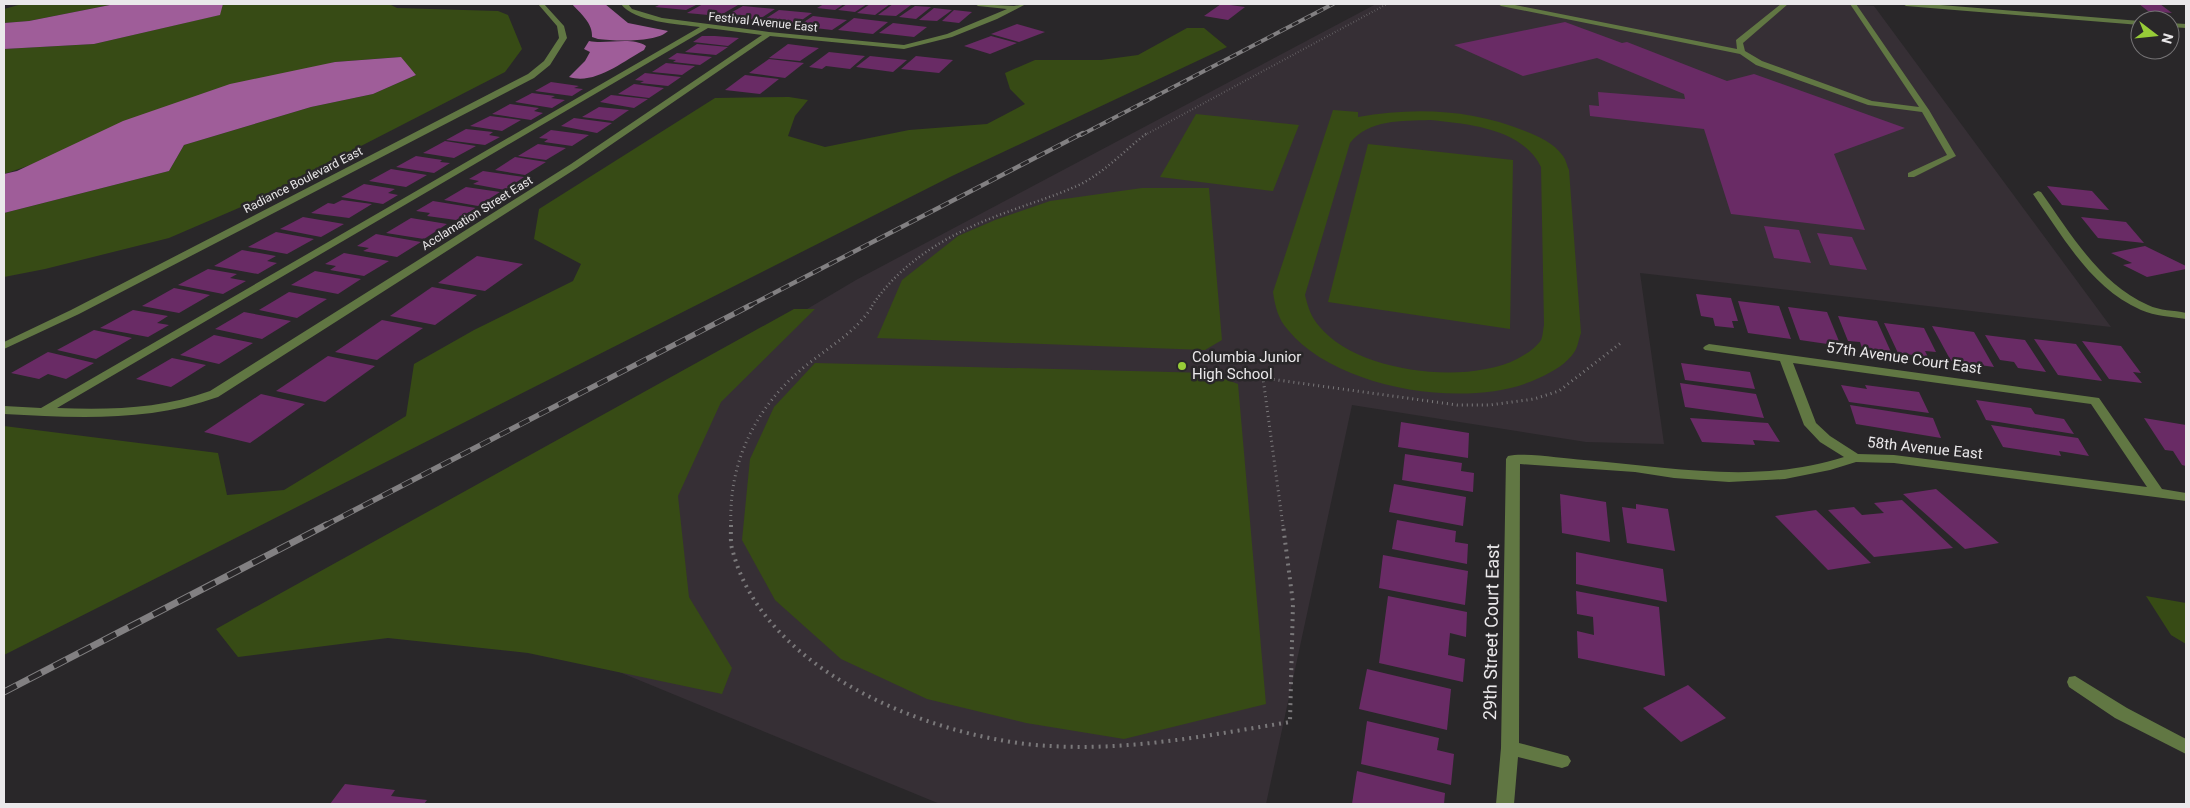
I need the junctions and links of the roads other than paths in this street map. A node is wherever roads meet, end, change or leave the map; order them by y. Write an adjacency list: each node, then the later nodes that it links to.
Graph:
1 (541, 4): 20 (street, Radiance Boulevard East)
2 (624, 4): 13 (street, Festival Avenue East)
3 (978, 4): 10 (street)
4 (1023, 4): 10 (street, Festival Avenue East)
5 (1501, 4): 15 (street)
6 (1785, 4): 15 (street)
7 (1853, 4): 16 (street)
8 (1906, 4): 11 (street)
9 (1987, 4): 11 (street)
10 (1015, 8): 14 (street, Festival Avenue East)
11 (1994, 11): 12 (street)
12 (2130, 22)
13 (705, 27): 14 (street, Festival Avenue East); 24 (street)
14 (769, 34): 24 (street, Acclamation Street East)
15 (1742, 52): 16 (street)
16 (1925, 110): 17 (street)
17 (1911, 175)
18 (2038, 194): 19 (street)
19 (2186, 316)
20 (4, 346)
21 (1708, 348): 22 (street, 57th Avenue Court East)
22 (1785, 358): 25 (street); 27 (street, 57th Avenue Court East)
23 (4, 410): 24 (street, Acclamation Street East)
24 (44, 411)
25 (1856, 458): 26 (street, 58th Avenue East); 27 (street, 58th Avenue East)
26 (1513, 459): 31 (street, 29th Street Court East)
27 (2156, 491): 28 (street, 58th Avenue East)
28 (2186, 497)
29 (2075, 682): 30 (street)
30 (2186, 747)
31 (1510, 748): 32 (street); 33 (street, 29th Street Court East)
32 (1562, 761)
33 (1505, 804)

